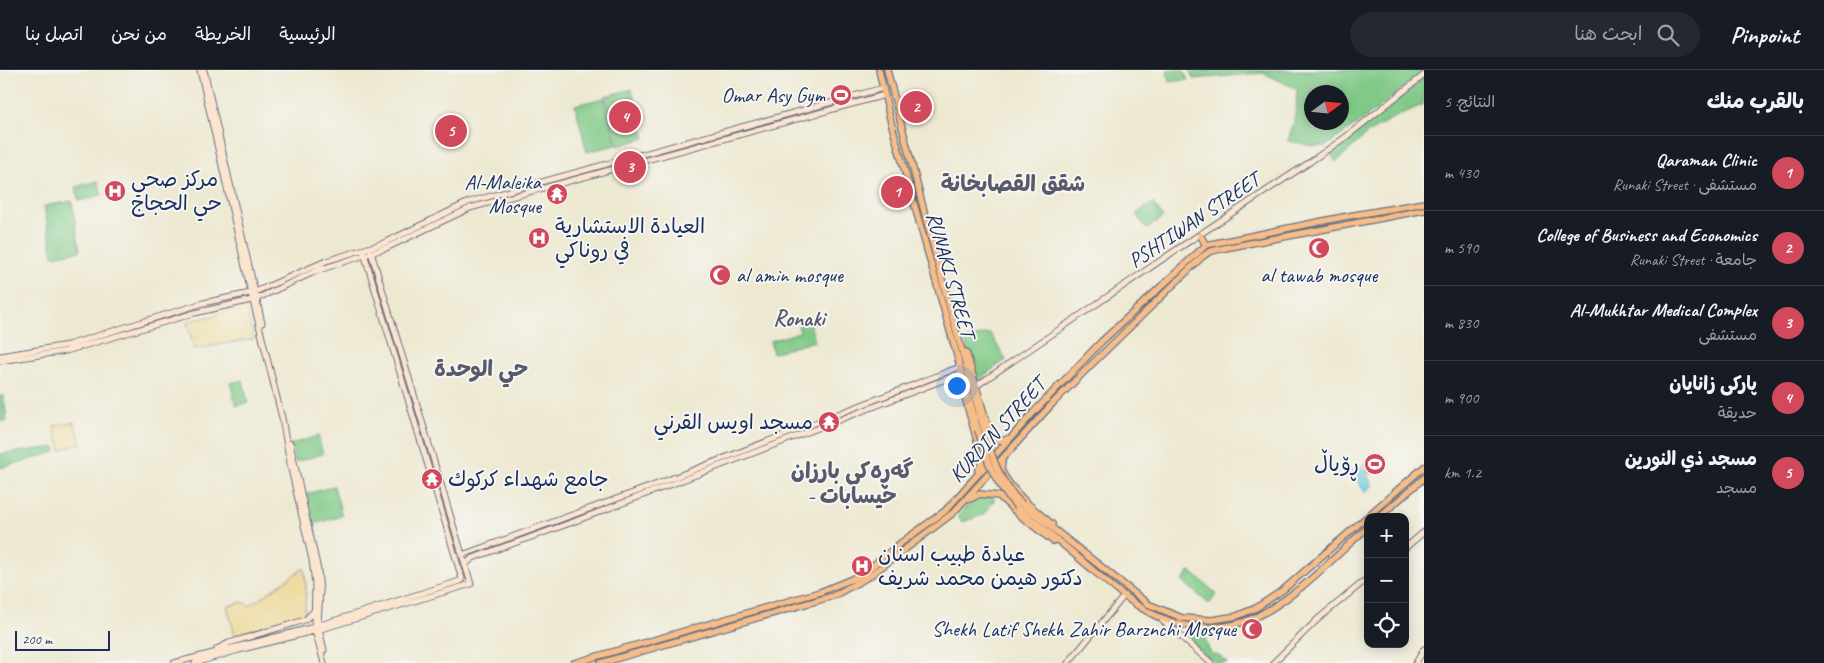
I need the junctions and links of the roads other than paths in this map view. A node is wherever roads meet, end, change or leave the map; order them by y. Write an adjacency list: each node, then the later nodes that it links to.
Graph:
1 (202, 70): 16 (street)
2 (879, 70): 5 (main road, RUNAKI STREET)
3 (887, 70): 14 (main road, RUNAKI STREET)
4 (1424, 75): 9 (street, PSHTIWAN STREET)
5 (884, 92): 12 (street); 15 (main road, RUNAKI STREET)
6 (1424, 203): 8 (main road)
7 (1424, 210): 10 (main road, KURDIN STREET)
8 (1275, 231): 10 (main road); 11 (main road)
9 (1200, 235): 11 (main road); 25 (street, PSHTIWAN STREET)
10 (1276, 238): 22 (main road, KURDIN STREET)
11 (1206, 246): 20 (main road, KURDIN STREET)
12 (370, 251): 13 (street); 45 (street)
13 (364, 253): 16 (street); 17 (street); 55 (street)
14 (940, 270): 15 (main road); 18 (main road, RUNAKI STREET)
15 (933, 272): 19 (main road, RUNAKI STREET)
16 (253, 292): 17 (street); 21 (street)
17 (255, 299): 23 (street); 57 (street); 60 (street)
18 (954, 322): 25 (main road); 26 (main road, RUNAKI STREET)
19 (952, 338): 24 (main road); 26 (main road, RUNAKI STREET)
20 (1094, 350): 22 (main road); 27 (main road, KURDIN STREET)
21 (0, 356)
22 (1101, 356): 30 (main road, KURDIN STREET)
23 (0, 361)
24 (958, 371): 29 (main road); 34 (street)
25 (976, 386): 28 (main road)
26 (981, 430): 38 (main road, bridge)
27 (1015, 433): 28 (main road); 33 (main road, KURDIN STREET)
28 (990, 434): 29 (main road)
29 (978, 446): 33 (main road)
30 (1005, 457): 35 (main road); 37 (main road, KURDIN STREET)
31 (1424, 467): 49 (main road)
32 (1424, 478): 39 (main road)
33 (970, 484): 50 (main road, KURDIN STREET)
34 (653, 489): 43 (street); 47 (street)
35 (1013, 489): 36 (main road); 44 (main road)
36 (999, 496): 37 (main road); 46 (main road)
37 (966, 501): 50 (main road, KURDIN STREET)
38 (1019, 506): 44 (main road); 46 (main road)
39 (1384, 513)
40 (1364, 531): 52 (main road)
41 (1424, 532): 42 (street)
42 (1409, 545)
43 (473, 551): 45 (street); 47 (street)
44 (1083, 553): 51 (main road)
45 (462, 555): 48 (street)
46 (1076, 556): 54 (main road)
47 (475, 557): 48 (street)
48 (465, 566): 55 (street)
49 (1304, 572): 51 (main road); 52 (main road)
50 (866, 574): 64 (main road, KURDIN STREET); 69 (main road, KURDIN STREET)
51 (1113, 577): 54 (main road)
52 (1310, 578): 59 (main road)
53 (1364, 581): 72 (street)
54 (1108, 582): 56 (main road)
55 (424, 595): 60 (street)
56 (1124, 596): 58 (main road); 70 (street)
57 (314, 612): 60 (street); 63 (street)
58 (1162, 620): 59 (main road); 61 (street)
59 (1182, 625): 61 (street)
60 (316, 628): 63 (street); 66 (street); 67 (street)
61 (1176, 634): 71 (street)
62 (1424, 649): 73 (street)
63 (210, 653): 65 (street)
64 (594, 660): 68 (main road, KURDIN STREET)
65 (174, 663)
66 (195, 663)
67 (326, 663)
68 (574, 663)
69 (601, 663)
70 (1068, 663)
71 (1211, 663)
72 (1273, 663)
73 (1416, 663)

